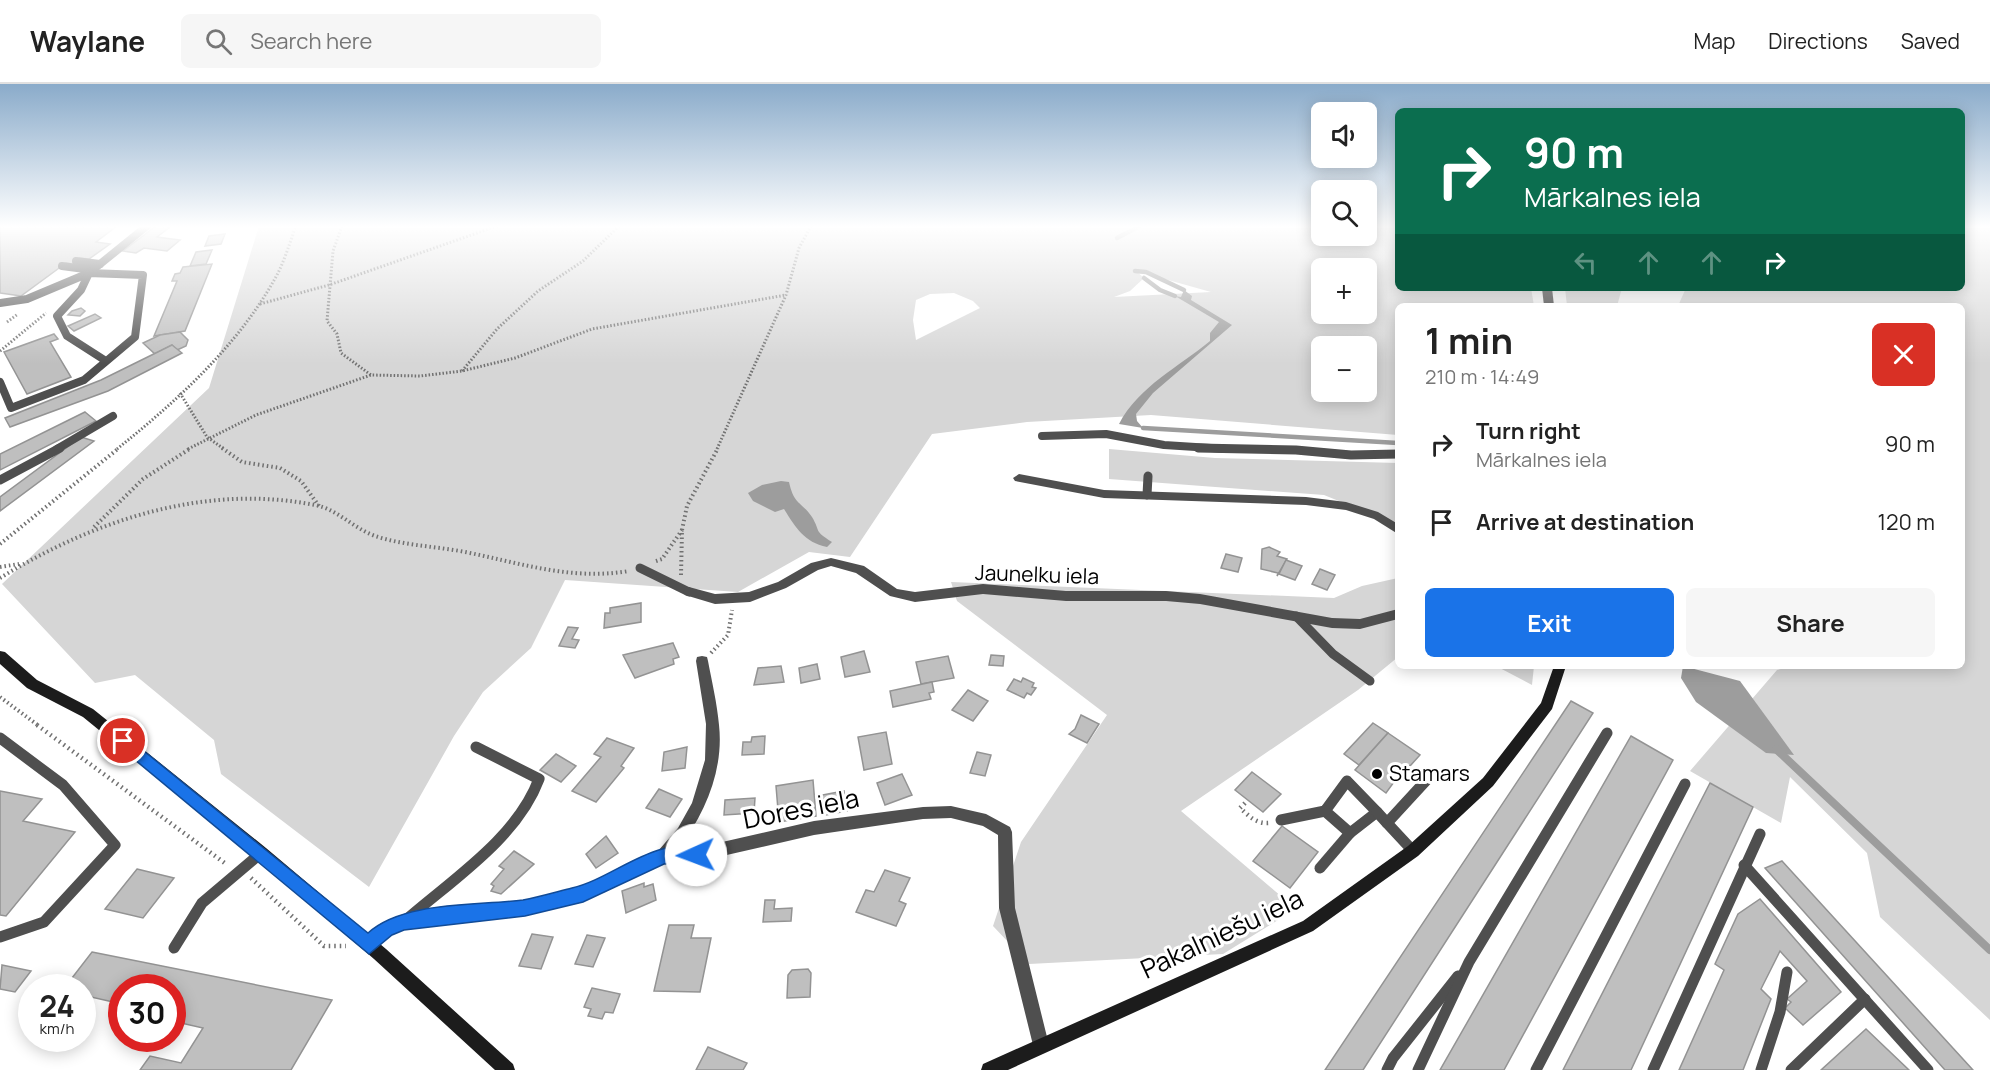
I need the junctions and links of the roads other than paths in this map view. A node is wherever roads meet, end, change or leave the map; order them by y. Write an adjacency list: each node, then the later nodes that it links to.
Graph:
1 (89, 272): 4 (lane)
2 (90, 272): 5 (lane)
3 (104, 272): 5 (lane)
4 (0, 303)
5 (106, 362): 7 (lane)
6 (0, 382): 7 (lane)
7 (11, 408): 8 (lane)
8 (0, 412)
9 (113, 416): 14 (lane)
10 (1042, 436): 11 (lane)
11 (1395, 454)
12 (1148, 476): 15 (lane)
13 (1019, 478): 15 (street)
14 (0, 480)
15 (1147, 495): 16 (street)
16 (1395, 526)
17 (639, 568): 18 (lane)
18 (689, 592): 20 (street, Jaunelku iela)
19 (1395, 615): 20 (street, Jaunelku iela)
20 (1296, 616): 24 (lane)
21 (0, 656): 37 (street)
22 (702, 661): 38 (street)
23 (1559, 669): 36 (street, Pakalniešu iela)
24 (1371, 681)
25 (1606, 733): 45 (lane)
26 (0, 738): 42 (lane)
27 (476, 747): 41 (lane)
28 (1433, 773): 33 (lane)
29 (1685, 784): 53 (lane)
30 (1325, 811): 31 (lane); 32 (lane); 34 (lane)
31 (1377, 812): 33 (lane); 34 (lane)
32 (1281, 820)
33 (1387, 823): 36 (lane)
34 (1350, 833): 40 (lane)
35 (1760, 834): 39 (lane)
36 (1413, 851): 48 (street, Pakalniešu iela)
37 (261, 853): 43 (street); 44 (lane)
38 (663, 856): 41 (street, Dores iela); 48 (street, Dores iela)
39 (1744, 865): 47 (lane); 54 (lane)
40 (1320, 868)
41 (404, 921): 43 (street, Dores iela)
42 (0, 937)
43 (369, 945): 49 (street)
44 (174, 948)
45 (1469, 962): 51 (lane); 52 (lane)
46 (1787, 972): 55 (lane)
47 (1865, 999): 56 (lane); 57 (lane)
48 (1041, 1045): 50 (street, Pakalniešu iela)
49 (507, 1070)
50 (989, 1070)
51 (1387, 1070)
52 (1418, 1070)
53 (1536, 1070)
54 (1653, 1070)
55 (1761, 1070)
56 (1791, 1070)
57 (1928, 1070)

